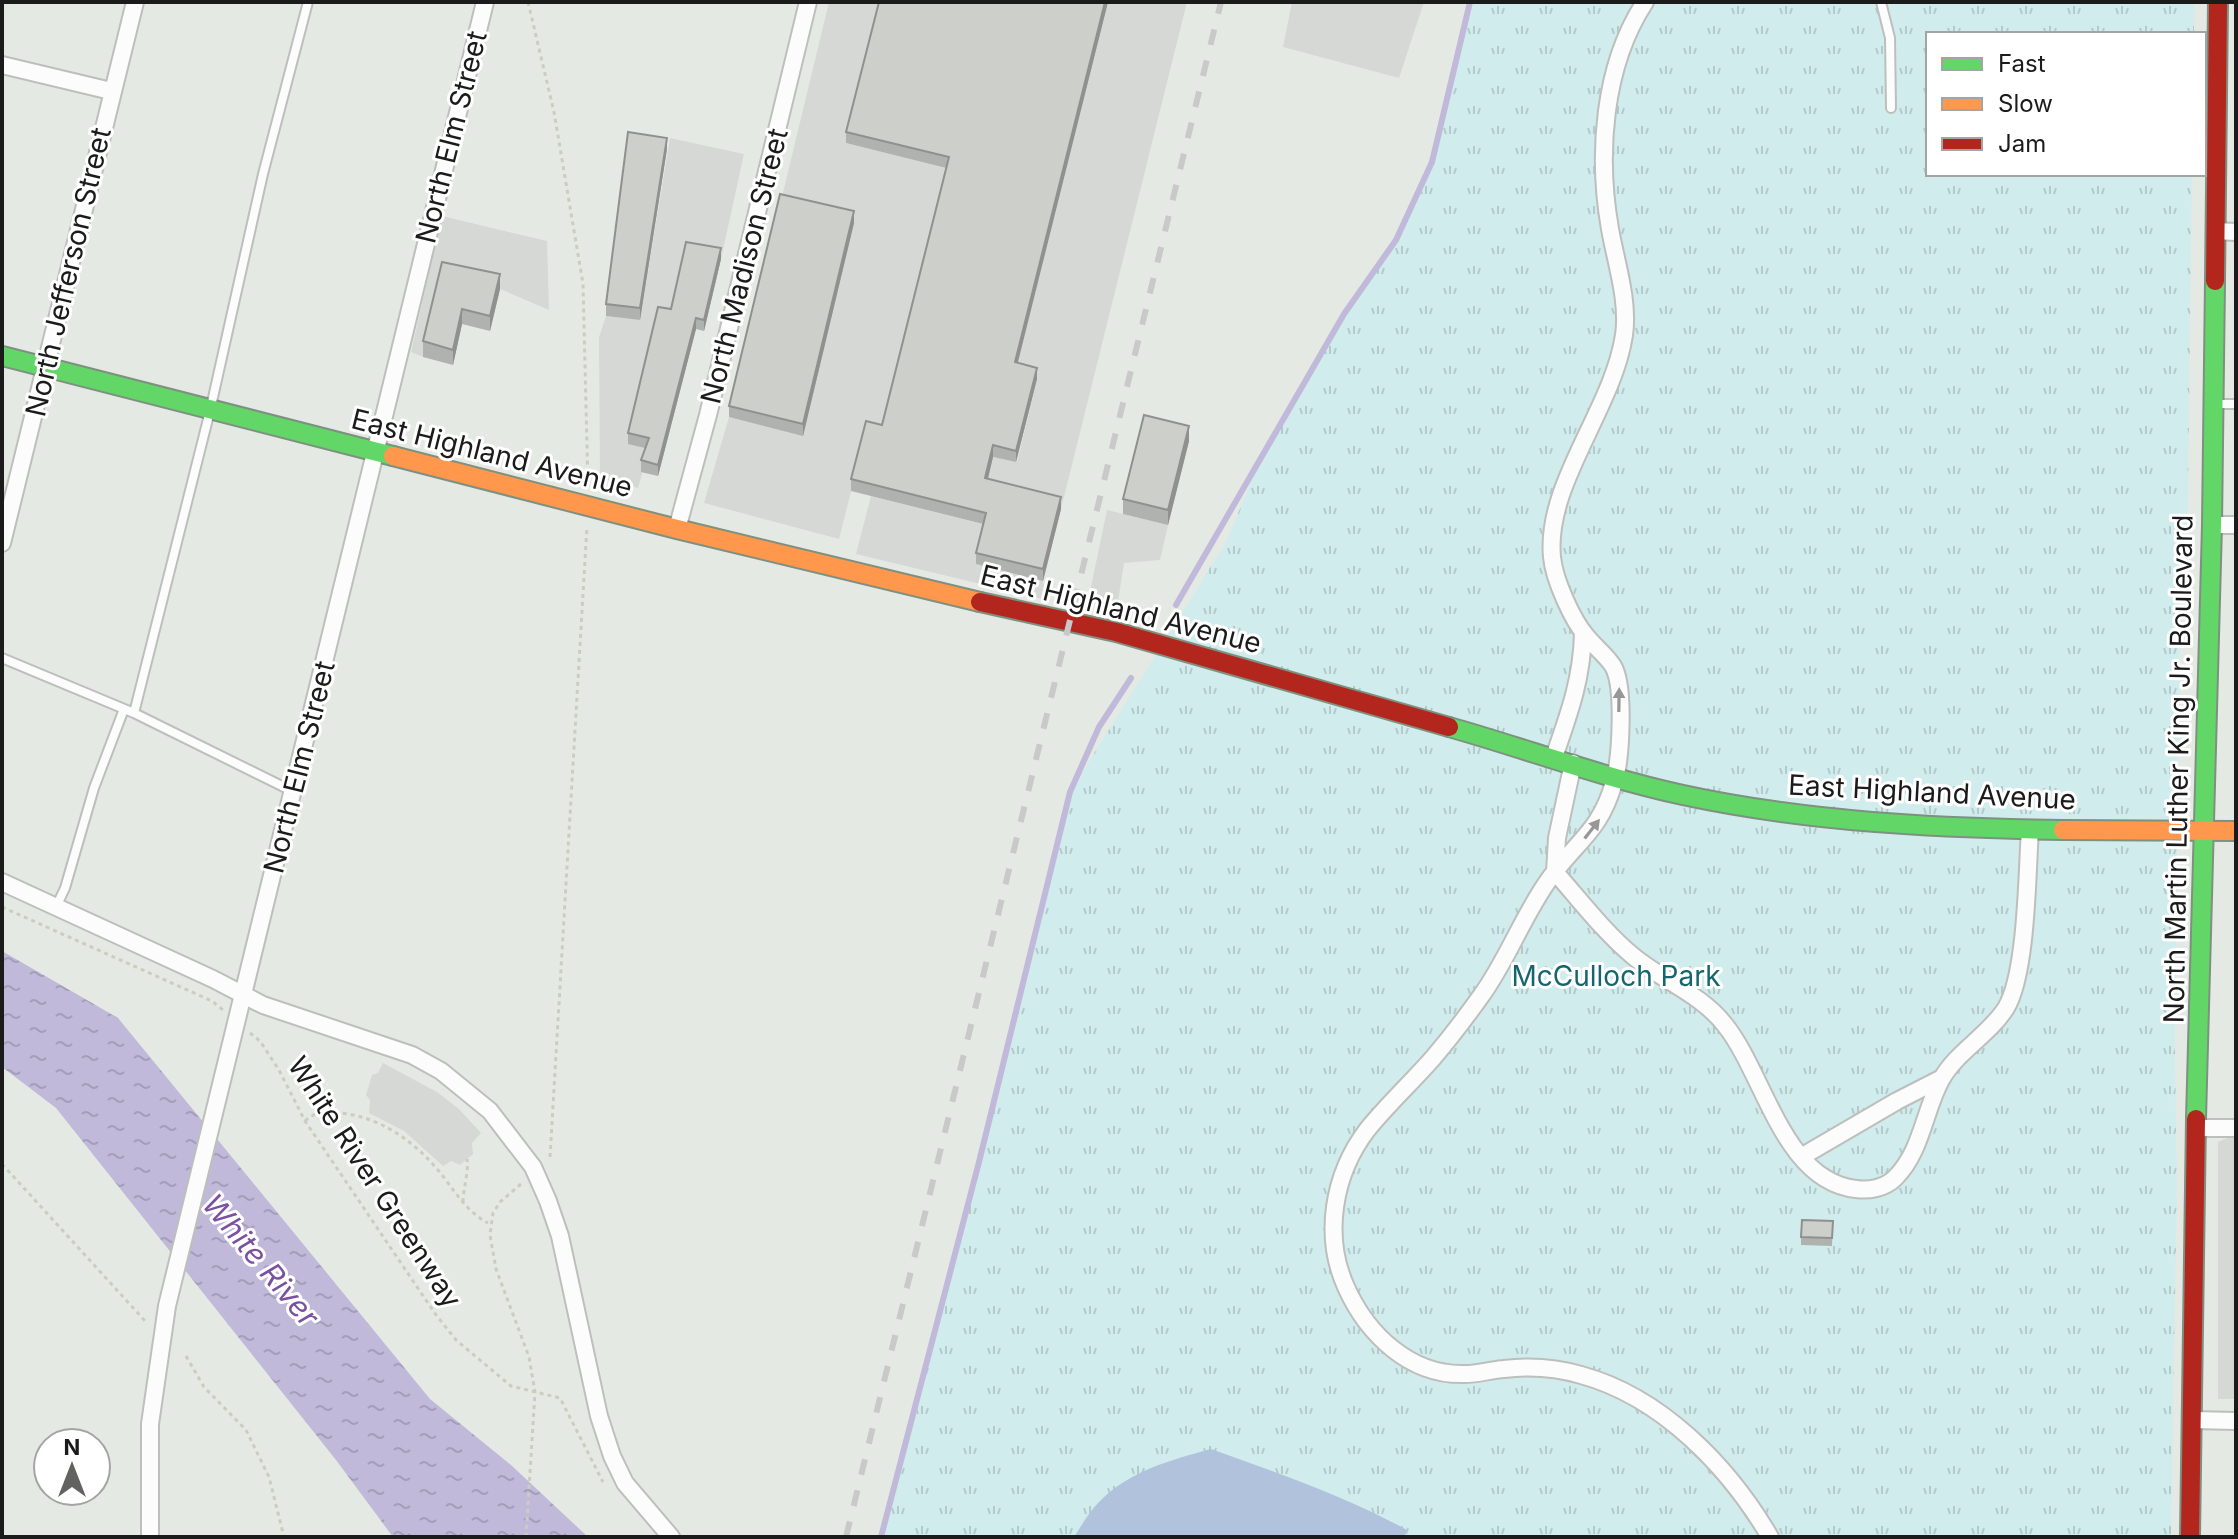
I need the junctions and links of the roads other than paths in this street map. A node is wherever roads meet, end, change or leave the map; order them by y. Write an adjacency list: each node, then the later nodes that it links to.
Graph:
1 (135, 2): 9 (street, North Jefferson Street)
2 (308, 2): 17 (lane)
3 (485, 2): 18 (street, North Elm Street)
4 (808, 2): 21 (street, North Madison Street)
5 (1645, 2): 23 (street)
6 (1881, 2): 10 (lane)
7 (2218, 2): 11 (street, North Martin Luther King Jr. Boulevard)
8 (2, 65): 9 (street)
9 (111, 91): 14 (street, North Jefferson Street)
10 (1891, 108)
11 (2215, 231): 12 (street); 15 (street, North Martin Luther King Jr. Boulevard)
12 (2236, 232)
13 (2, 356): 14 (street, East Highland Avenue)
14 (46, 367): 17 (street, East Highland Avenue); 22 (street, North Jefferson Street)
15 (2213, 404): 16 (lane); 19 (street, North Martin Luther King Jr. Boulevard)
16 (2236, 404)
17 (210, 411): 18 (street, East Highland Avenue); 26 (lane)
18 (374, 452): 21 (street, East Highland Avenue); 30 (street, North Elm Street)
19 (2212, 525): 20 (street); 32 (street, North Martin Luther King Jr. Boulevard)
20 (2236, 525)
21 (677, 529): 27 (street, East Highland Avenue)
22 (2, 543)
23 (1583, 633): 27 (street); 29 (street, one-way to 23)
24 (2, 658): 25 (lane)
25 (124, 709): 26 (lane); 36 (lane)
26 (134, 713): 30 (lane)
27 (1554, 757): 28 (street, East Highland Avenue)
28 (1573, 763): 29 (street, East Highland Avenue); 34 (street)
29 (1616, 778): 31 (street, East Highland Avenue); 34 (street, one-way to 29)
30 (293, 791): 37 (street, North Elm Street)
31 (2030, 829): 32 (street, East Highland Avenue); 38 (street)
32 (2206, 830): 33 (street, East Highland Avenue); 39 (street, North Martin Luther King Jr. Boulevard)
33 (2236, 831)
34 (1555, 872): 41 (street); 46 (street)
35 (2, 882): 36 (street)
36 (56, 907): 37 (street)
37 (243, 996): 44 (street, North Elm Street); 45 (street)
38 (1942, 1078): 41 (street); 41 (street)
39 (2196, 1128): 40 (street); 42 (street, North Martin Luther King Jr. Boulevard)
40 (2236, 1128)
41 (1801, 1157)
42 (2192, 1420): 43 (street); 47 (street, North Martin Luther King Jr. Boulevard)
43 (2236, 1421)
44 (150, 1537)
45 (671, 1537)
46 (1770, 1537)
47 (2190, 1537)

